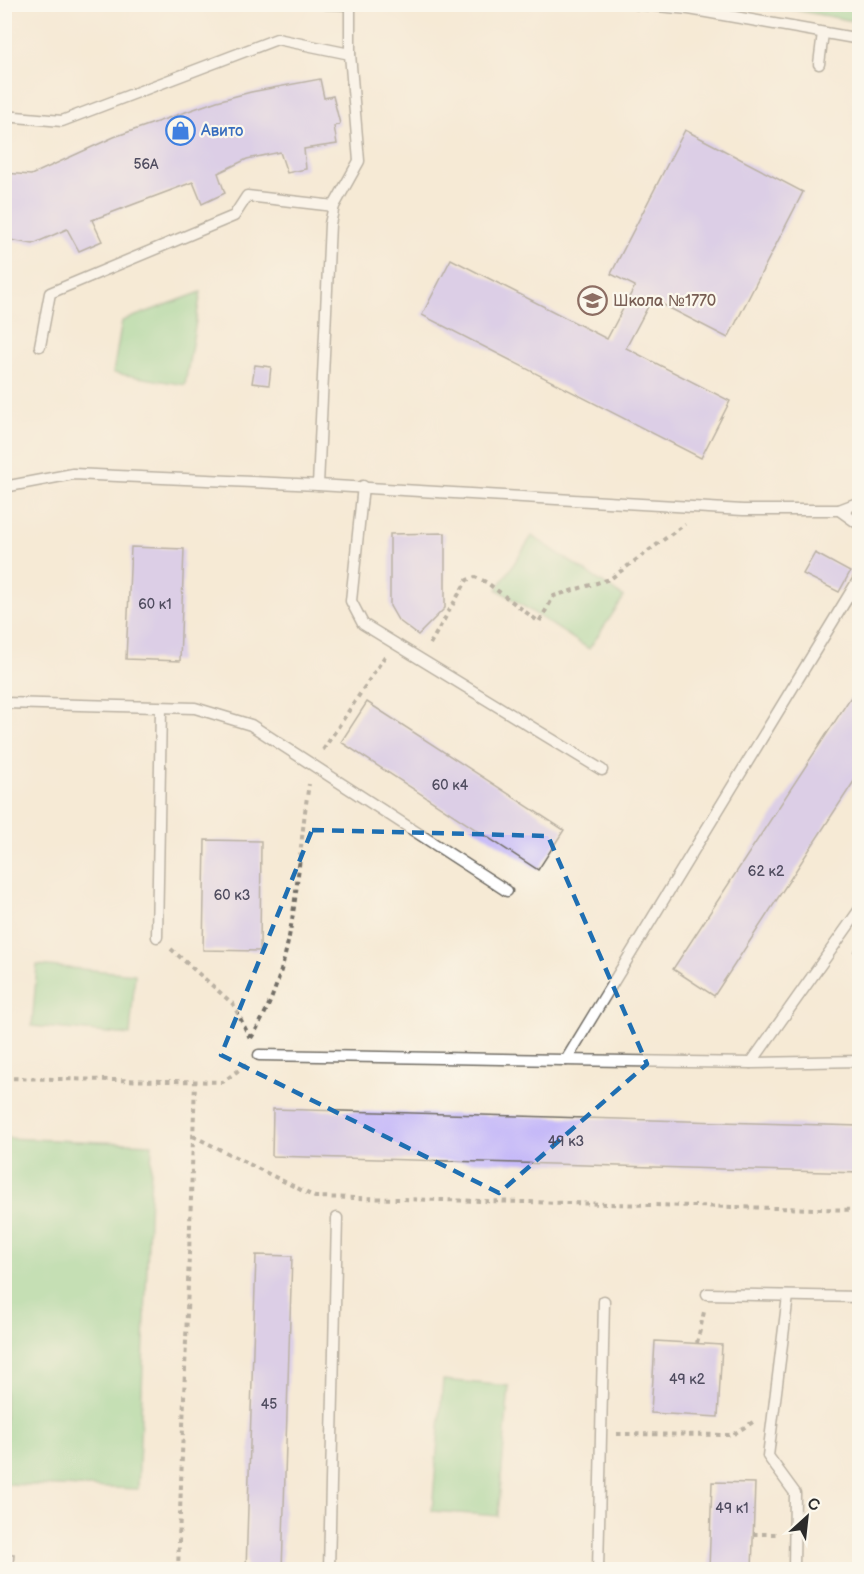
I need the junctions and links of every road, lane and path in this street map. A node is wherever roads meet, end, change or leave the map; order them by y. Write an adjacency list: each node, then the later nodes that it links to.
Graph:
1 (327, 4): 2 (lane)
2 (351, 4): 6 (lane)
3 (636, 4): 4 (lane)
4 (823, 33): 5 (lane); 7 (lane)
5 (860, 39)
6 (350, 54): 8 (lane); 9 (lane)
7 (819, 64)
8 (4, 116)
9 (334, 206): 10 (lane); 11 (lane)
10 (40, 345)
11 (318, 485): 12 (lane); 13 (lane)
12 (363, 486): 15 (lane); 19 (lane)
13 (4, 487)
14 (860, 502): 16 (lane)
15 (707, 508): 16 (lane); 20 (path)
16 (839, 510): 17 (lane)
17 (860, 525)
18 (860, 577): 30 (lane)
19 (393, 643): 20 (lane); 23 (path)
20 (421, 660): 24 (lane)
21 (4, 703): 22 (lane)
22 (161, 708): 23 (lane); 27 (lane)
23 (313, 765): 25 (lane); 28 (path)
24 (602, 770)
25 (507, 891)
26 (860, 909): 32 (lane)
27 (157, 937): 28 (path)
28 (250, 1038): 29 (path)
29 (259, 1055): 30 (lane); 34 (path)
30 (566, 1060): 32 (lane)
31 (860, 1061): 32 (lane)
32 (751, 1063)
33 (4, 1078): 34 (path)
34 (195, 1082): 35 (path)
35 (193, 1136): 36 (path); 45 (path)
36 (860, 1210)
37 (337, 1218): 46 (lane)
38 (707, 1294): 39 (lane); 42 (path)
39 (788, 1296): 40 (lane); 43 (lane)
40 (860, 1297)
41 (604, 1301): 44 (lane)
42 (697, 1343)
43 (775, 1410): 44 (path); 48 (lane)
44 (601, 1434): 47 (lane)
45 (178, 1569)
46 (329, 1569)
47 (598, 1569)
48 (794, 1569)

